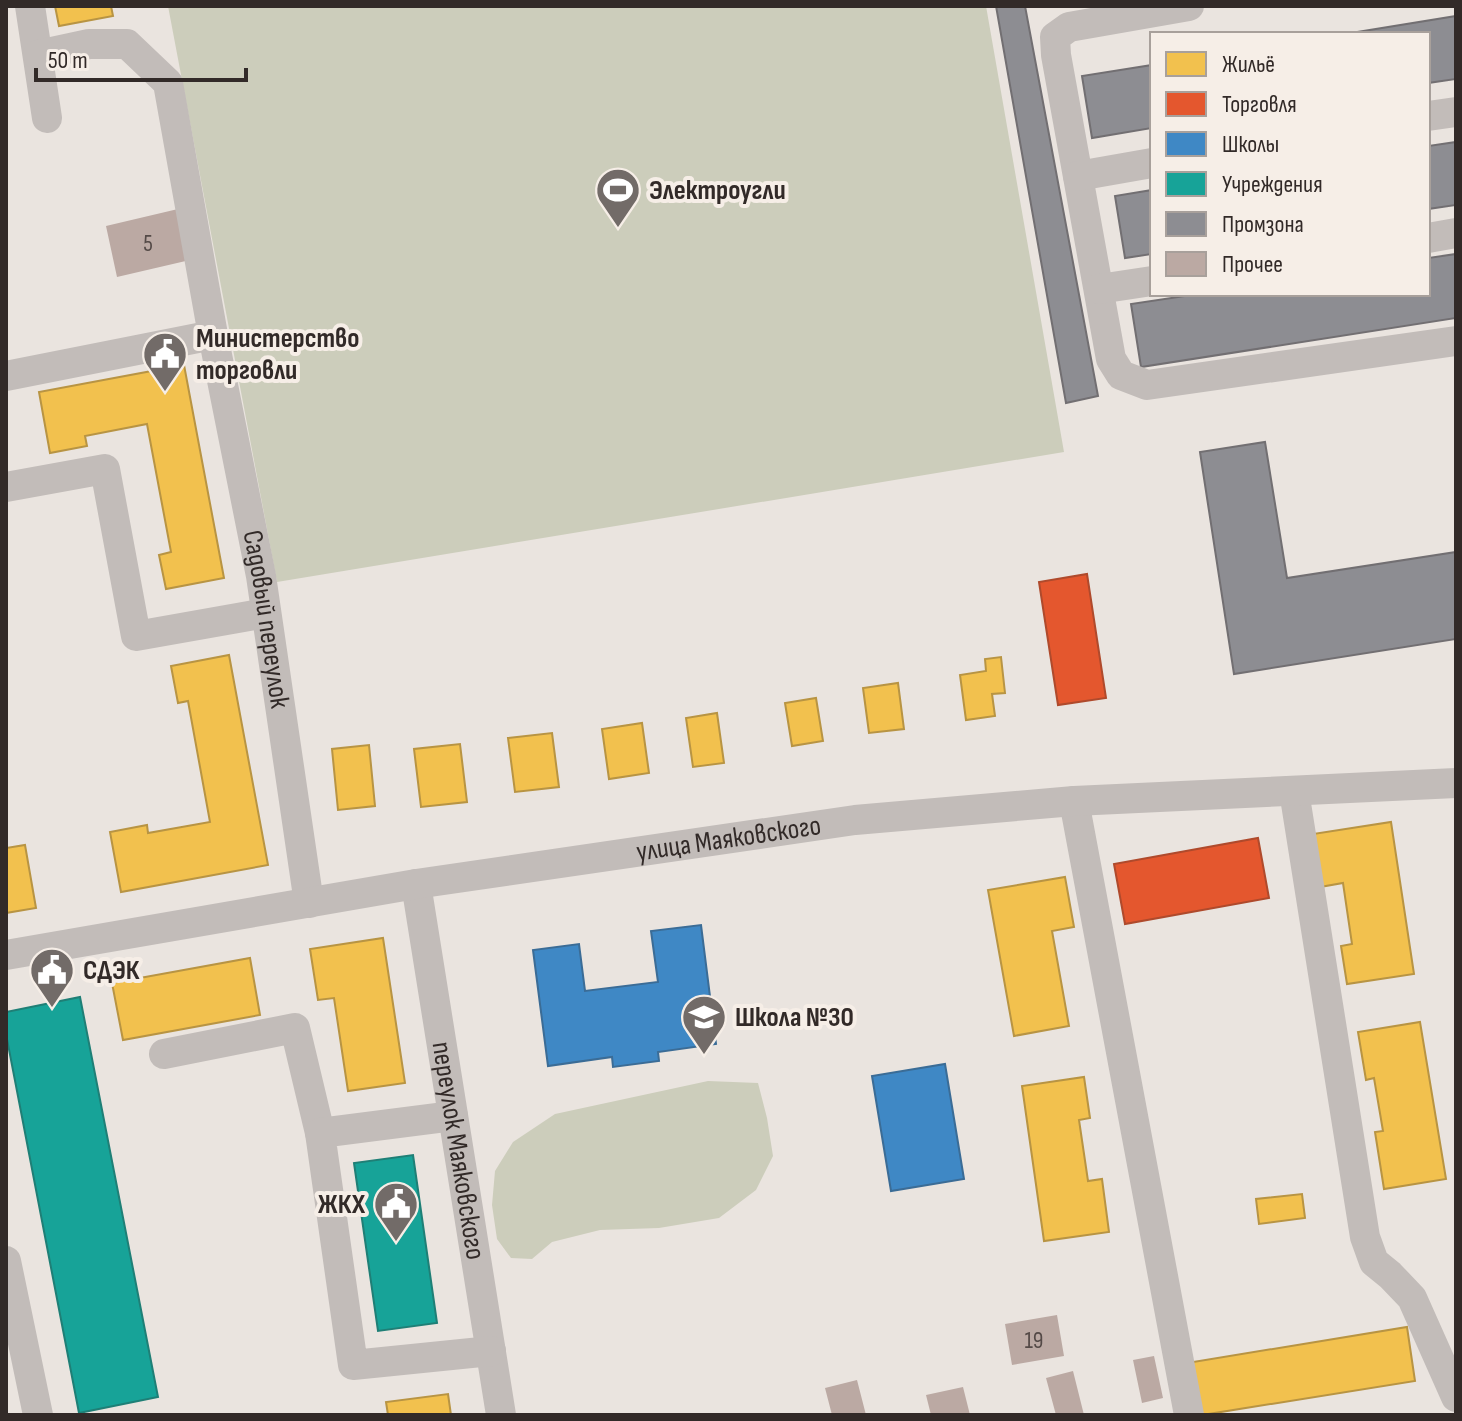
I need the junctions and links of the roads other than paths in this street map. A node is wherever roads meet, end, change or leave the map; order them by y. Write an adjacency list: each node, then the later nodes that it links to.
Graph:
1 (30, 6): 3 (street)
2 (1189, 6): 8 (street)
3 (38, 55): 6 (street); 13 (street, Садовый переулок)
4 (1456, 112): 5 (street)
5 (1430, 116)
6 (47, 118)
7 (1150, 163): 8 (street)
8 (1078, 176): 12 (street)
9 (1456, 233): 10 (street)
10 (1430, 238)
11 (1150, 281): 12 (street)
12 (1099, 289): 14 (street)
13 (213, 335): 15 (street); 17 (street, Садовый переулок)
14 (1456, 341)
15 (6, 376)
16 (6, 487): 17 (street)
17 (266, 613): 22 (street, Садовый переулок)
18 (1456, 783): 19 (street, улица Маяковского)
19 (1294, 791): 20 (street, улица Маяковского); 29 (street)
20 (1074, 801): 21 (street, улица Маяковского); 32 (street)
21 (416, 884): 22 (street, улица Маяковского); 25 (street, переулок Маяковского)
22 (309, 903): 23 (street, улица Маяковского)
23 (6, 955)
24 (164, 1054): 26 (street)
25 (453, 1116): 26 (street); 28 (street, переулок Маяковского)
26 (320, 1133): 28 (street)
27 (6, 1261): 30 (street)
28 (491, 1351): 31 (street, переулок Маяковского)
29 (1456, 1397)
30 (38, 1415)
31 (501, 1415)
32 (1189, 1415)

